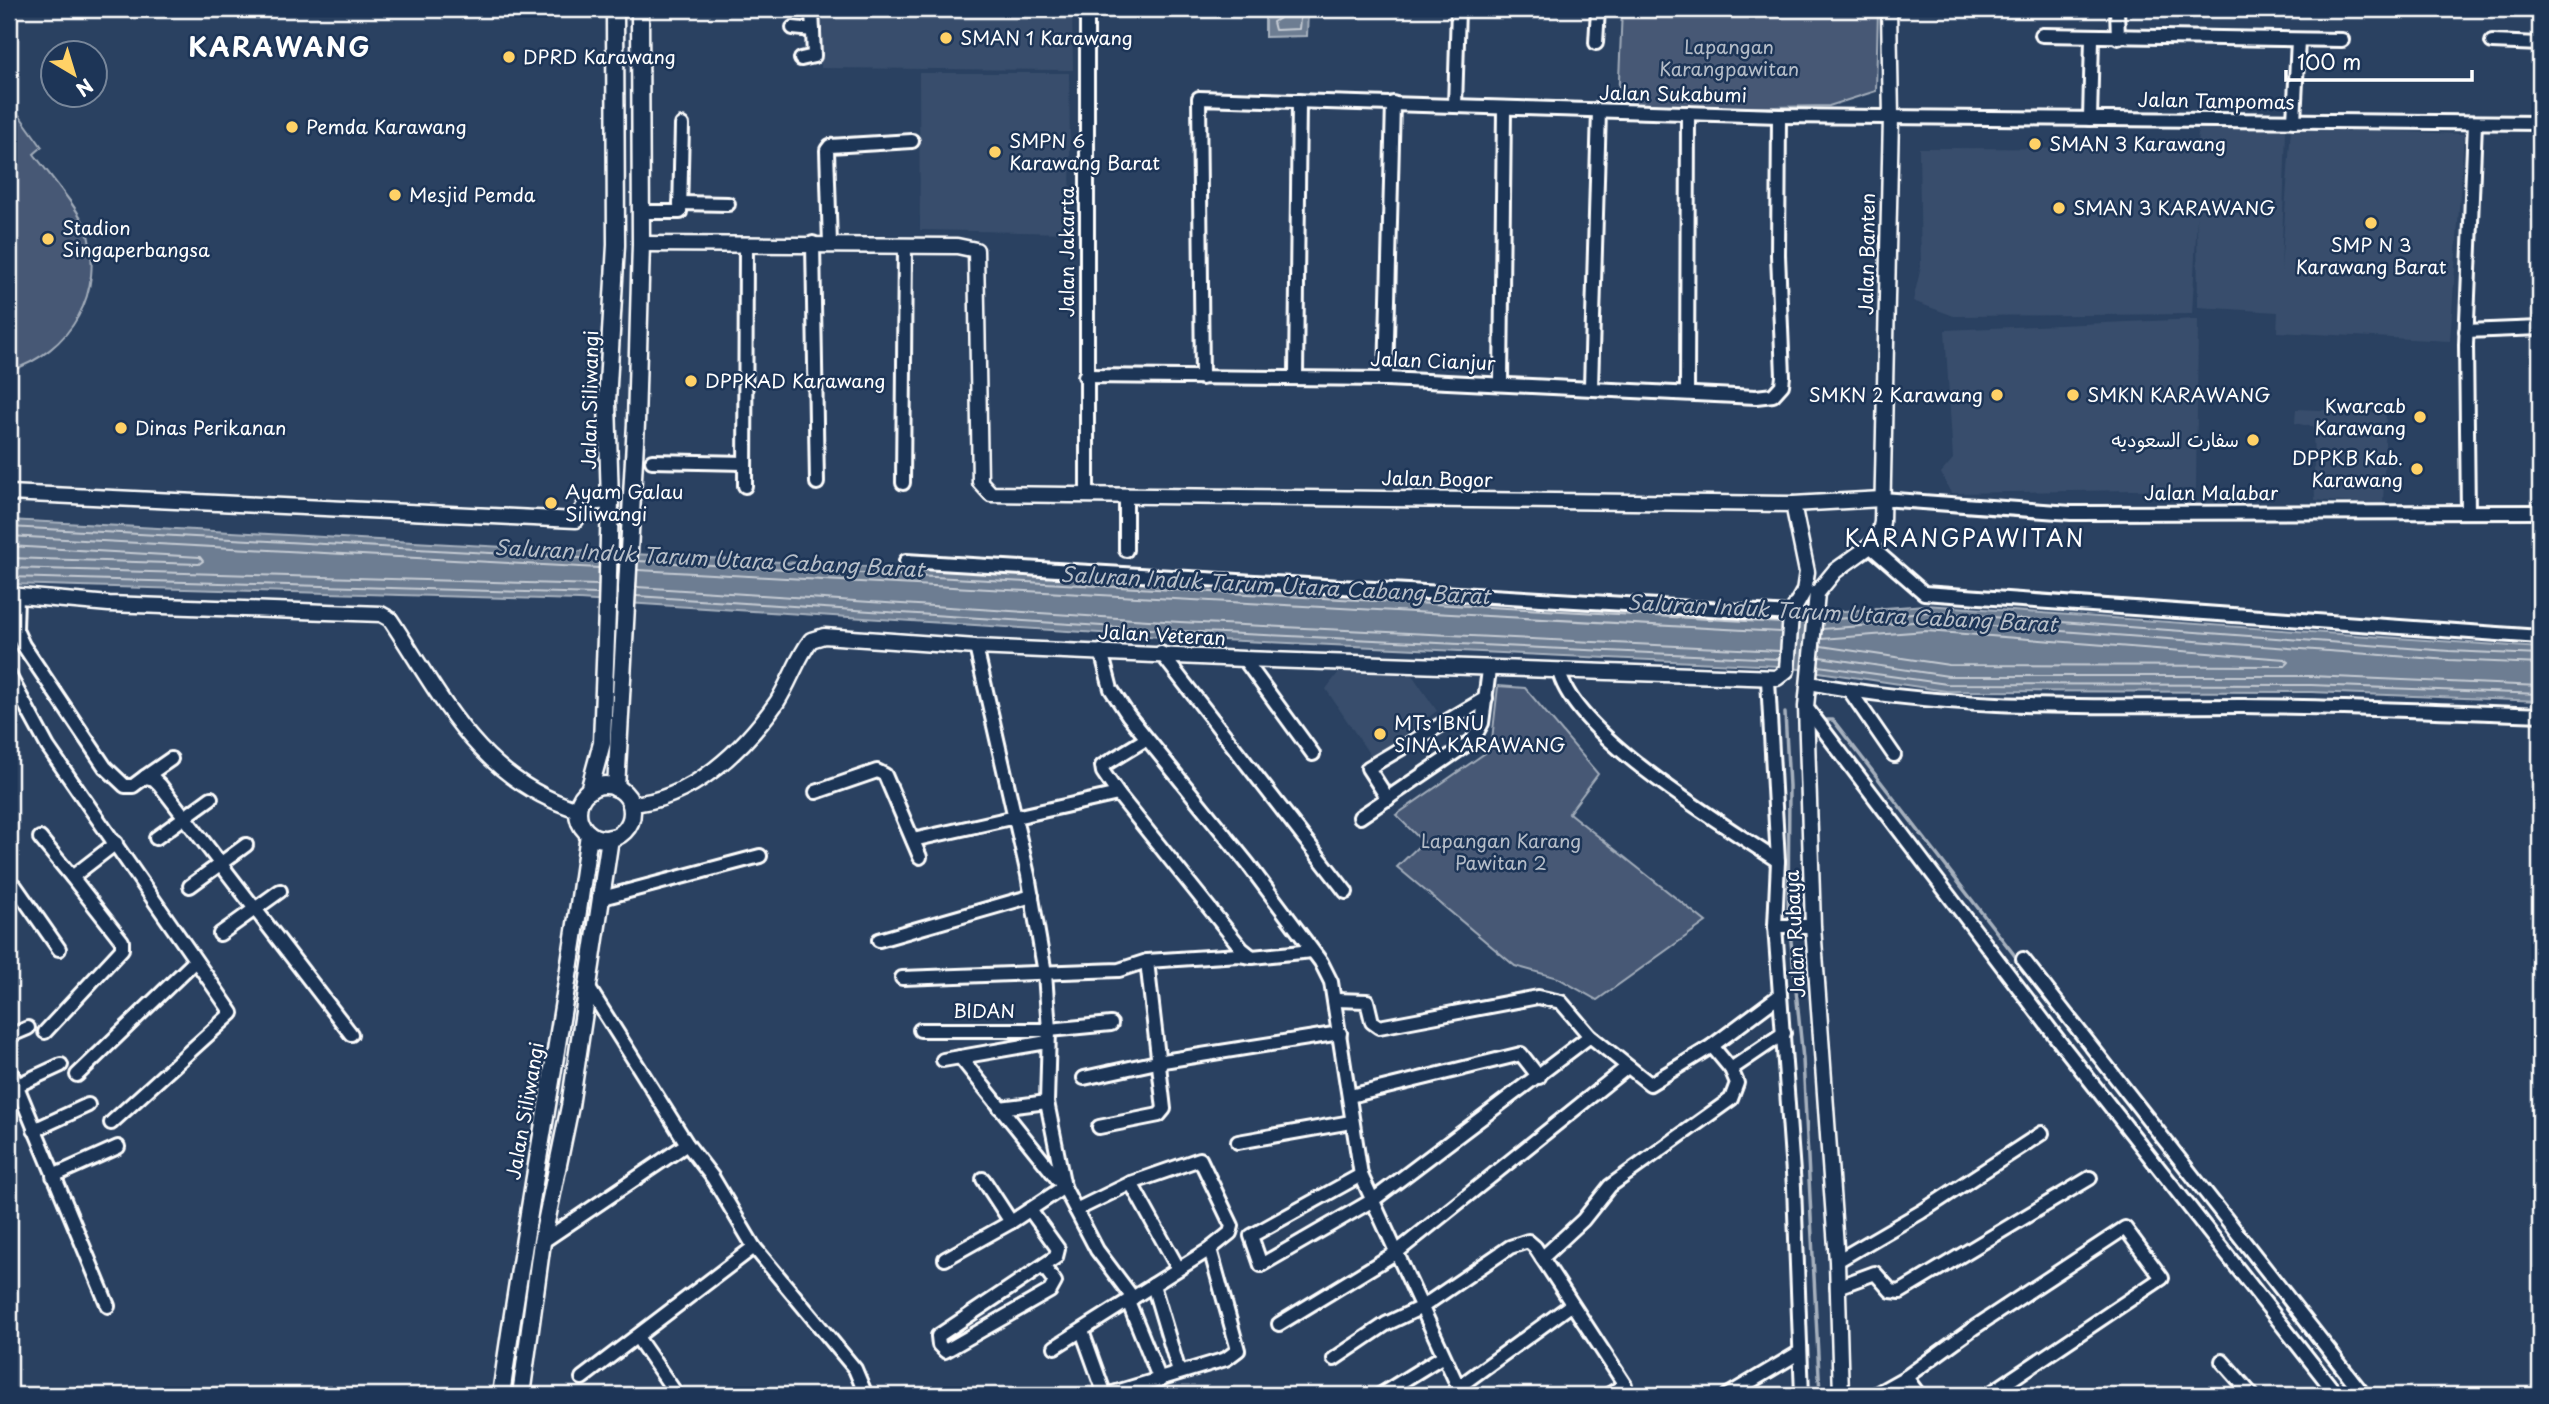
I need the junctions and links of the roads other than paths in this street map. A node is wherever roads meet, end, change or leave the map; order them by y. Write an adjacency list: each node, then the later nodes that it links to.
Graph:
1 (615, 9): 21 (main road, Jalan Siliwangi)
2 (640, 9): 20 (main road)
3 (812, 9): 10 (street)
4 (1087, 9): 46 (street, Jalan Jakarta)
5 (1458, 9): 24 (street)
6 (1598, 9): 17 (street)
7 (1889, 9): 29 (street, Jalan Banten)
8 (2117, 9): 12 (street)
9 (793, 28): 10 (street)
10 (813, 30): 19 (street)
11 (2042, 35): 13 (street)
12 (2119, 37): 13 (street); 14 (street)
13 (2092, 38): 30 (street)
14 (2298, 40): 15 (street); 31 (street)
15 (2342, 40)
16 (2492, 42): 18 (street)
17 (1596, 43)
18 (2540, 44)
19 (801, 59)
20 (641, 99): 21 (main road); 38 (main road)
21 (616, 102): 53 (main road, Jalan Siliwangi)
22 (1298, 102): 23 (street, Jalan Sukabumi); 47 (street); 48 (street, Jalan Sukabumi)
23 (1393, 103): 24 (street, Jalan Sukabumi); 49 (street)
24 (1455, 106): 25 (street, Jalan Sukabumi)
25 (1504, 110): 26 (street, Jalan Sukabumi); 50 (street)
26 (1599, 111): 27 (street, Jalan Sukabumi); 51 (street)
27 (1689, 113): 28 (street, Jalan Sukabumi); 52 (street)
28 (1779, 116): 29 (street, Jalan Sukabumi); 52 (street, Jalan Cianjur)
29 (1891, 117): 30 (street, Jalan Tampomas); 63 (street, Jalan Banten)
30 (2090, 119): 31 (street, Jalan Tampomas)
31 (2294, 121): 32 (street, Jalan Tampomas)
32 (2475, 123): 33 (street, Jalan Tampomas); 45 (street)
33 (2540, 123)
34 (682, 125): 36 (street)
35 (912, 141): 42 (street)
36 (680, 203): 37 (street); 38 (street)
37 (728, 204)
38 (640, 212): 40 (main road)
39 (813, 243): 41 (street); 42 (street); 57 (street)
40 (641, 244): 41 (street); 54 (main road)
41 (746, 244): 56 (street)
42 (830, 244): 43 (street)
43 (905, 246): 58 (street); 61 (street, Jalan Bogor)
44 (2540, 328): 45 (street)
45 (2466, 331): 66 (street)
46 (1085, 376): 48 (street, Jalan Cianjur); 61 (street, Jalan Jakarta)
47 (1296, 376): 48 (street, Jalan Cianjur); 49 (street, Jalan Cianjur)
48 (1202, 378)
49 (1386, 379): 50 (street, Jalan Cianjur)
50 (1501, 382): 51 (street, Jalan Cianjur)
51 (1591, 387): 52 (street, Jalan Cianjur)
52 (1687, 393)
53 (607, 402): 54 (main road); 64 (main road, Jalan Siliwangi)
54 (635, 403): 92 (main road)
55 (652, 461): 56 (street)
56 (745, 463): 59 (street)
57 (817, 483)
58 (903, 483)
59 (744, 486)
60 (9, 493): 64 (street)
61 (1087, 495): 62 (street, Jalan Bogor)
62 (1126, 495): 65 (street, Jalan Bogor); 69 (street)
63 (1882, 499): 65 (street, Jalan Bogor); 66 (street, Jalan Malabar); 68 (street)
64 (610, 501): 93 (main road, Jalan Siliwangi)
65 (1793, 504): 72 (street)
66 (2468, 512): 67 (street, Jalan Malabar)
67 (2540, 512)
68 (1870, 546): 73 (street); 81 (street, Jalan Rubaya)
69 (1126, 550)
70 (906, 561): 72 (street)
71 (13, 595): 91 (street); 99 (street)
72 (1791, 614): 82 (street)
73 (2540, 637)
74 (976, 647): 75 (street, Jalan Veteran); 98 (street, Jalan Veteran); 102 (street)
75 (1101, 652): 76 (street, Jalan Veteran); 87 (street)
76 (1161, 653): 77 (street, Jalan Veteran); 118 (street)
77 (1244, 659): 78 (street, Jalan Veteran); 88 (street)
78 (1489, 670): 79 (street, Jalan Veteran); 84 (street)
79 (1559, 671): 82 (street, Jalan Veteran); 112 (street)
80 (9, 675): 108 (street)
81 (1810, 678): 83 (street); 85 (street, Jalan Rubaya)
82 (1768, 680): 112 (street)
83 (1850, 691): 86 (street); 89 (street)
84 (1486, 698): 97 (street); 97 (street)
85 (1806, 707): 123 (street, Jalan Rubaya); 208 (street)
86 (2540, 715)
87 (1146, 739): 95 (street); 127 (street)
88 (1313, 754)
89 (1894, 755)
90 (171, 759): 91 (street)
91 (145, 777): 100 (street)
92 (616, 788): 93 (main road); 98 (main road)
93 (589, 791): 99 (main road)
94 (816, 792): 107 (street)
95 (1118, 794): 102 (street); 128 (street)
96 (211, 798): 100 (street)
97 (1388, 799): 101 (street)
98 (630, 804): 106 (main road)
99 (578, 810): 103 (main road)
100 (185, 817): 105 (street); 113 (street)
101 (1360, 817)
102 (1015, 818): 107 (street); 119 (street)
103 (589, 834): 106 (main road); 210 (main road, Jalan Siliwangi)
104 (40, 838): 114 (street)
105 (156, 838)
106 (610, 838): 120 (main road)
107 (914, 840): 111 (street)
108 (116, 843): 114 (street); 130 (street)
109 (246, 845): 113 (street)
110 (760, 856): 120 (street)
111 (920, 857)
112 (1778, 861): 122 (street)
113 (219, 864): 116 (street); 121 (street)
114 (72, 877): 140 (street)
115 (9, 883): 126 (street)
116 (190, 886)
117 (280, 891): 121 (street)
118 (1346, 892)
119 (1032, 896): 125 (street); 132 (street)
120 (602, 898): 134 (main road)
121 (254, 911): 124 (street); 143 (street)
122 (1778, 926): 123 (street); 135 (street)
123 (1808, 926): 187 (street, Jalan Rubaya)
124 (220, 934)
125 (879, 940)
126 (59, 948)
127 (1312, 950): 128 (street); 136 (street)
128 (1252, 957): 131 (street)
129 (2023, 959): 225 (street)
130 (195, 961): 155 (street); 164 (street)
131 (1147, 961): 132 (street); 150 (street)
132 (1045, 973): 133 (street); 145 (street)
133 (902, 978)
134 (590, 990): 169 (street); 181 (main road)
135 (1779, 996): 142 (street); 147 (street)
136 (1336, 1000): 141 (street); 146 (street)
137 (1111, 1024): 145 (street)
138 (28, 1027): 144 (street)
139 (920, 1030): 145 (street, BIDAN)
140 (45, 1032)
141 (1340, 1033): 150 (street); 159 (street)
142 (1784, 1033): 154 (street); 200 (street)
143 (351, 1034)
144 (9, 1035)
145 (1048, 1036): 148 (street); 160 (street)
146 (1590, 1036): 153 (street); 156 (street)
147 (1712, 1046): 153 (street); 154 (street)
148 (960, 1057): 149 (street); 162 (street)
149 (943, 1060)
150 (1157, 1062): 157 (street); 165 (street)
151 (61, 1065): 158 (street)
152 (9, 1068): 158 (street)
153 (1626, 1068): 184 (street)
154 (1731, 1069): 185 (street)
155 (78, 1075)
156 (1539, 1077): 159 (street); 177 (street)
157 (1084, 1078)
158 (13, 1087): 166 (street)
159 (1350, 1096): 163 (street)
160 (1047, 1102): 162 (street); 176 (street)
161 (88, 1105): 166 (street)
162 (1000, 1108): 176 (street)
163 (1351, 1122): 168 (street); 171 (street)
164 (111, 1123)
165 (1099, 1127)
166 (34, 1129): 172 (street)
167 (2042, 1133): 187 (street)
168 (1238, 1142)
169 (687, 1144): 181 (street); 182 (street)
170 (118, 1147): 172 (street)
171 (1361, 1175): 177 (street); 177 (street)
172 (53, 1177): 194 (street)
173 (2090, 1178): 191 (street)
174 (983, 1179): 180 (street)
175 (1131, 1183): 179 (street); 183 (street); 189 (street)
176 (1063, 1187): 178 (street); 179 (street)
177 (1373, 1200): 184 (street)
178 (1030, 1210): 180 (street); 188 (street)
179 (1076, 1210): 192 (street)
180 (1011, 1222): 186 (street)
181 (542, 1242): 211 (main road)
182 (754, 1247): 198 (street); 213 (street)
183 (1210, 1249): 189 (street); 204 (street)
184 (1397, 1252): 195 (street); 196 (street)
185 (1542, 1258): 193 (street); 195 (street)
186 (945, 1259)
187 (1837, 1261): 191 (street, Jalan Rubaya)
188 (1044, 1267): 188 (street)
189 (1178, 1268): 190 (street)
190 (1153, 1285): 192 (street); 204 (street)
191 (1837, 1287): 219 (street, Jalan Rubaya)
192 (1130, 1299): 197 (street); 207 (street)
193 (1571, 1305): 209 (street); 216 (street)
194 (108, 1306)
195 (1422, 1307): 201 (street); 202 (street)
196 (1279, 1324)
197 (1082, 1331): 199 (street); 214 (street)
198 (637, 1337): 206 (street); 212 (street)
199 (1055, 1347)
200 (1800, 1352): 217 (street); 218 (street)
201 (1443, 1356): 209 (street); 215 (street)
202 (1334, 1359)
203 (2222, 1361): 223 (street)
204 (1179, 1372): 207 (street)
205 (1906, 1377): 220 (street); 221 (street); 222 (street)
206 (582, 1378)
207 (1160, 1380): 214 (street)
208 (2334, 1391): 224 (street)
209 (1460, 1392)
210 (501, 1395)
211 (521, 1395)
212 (677, 1395)
213 (866, 1395)
214 (1105, 1395)
215 (1380, 1395)
216 (1608, 1395)
217 (1728, 1395)
218 (1802, 1395)
219 (1842, 1395)
220 (1874, 1395)
221 (1919, 1395)
222 (1988, 1395)
223 (2252, 1395)
224 (2319, 1395)
225 (2364, 1395)

